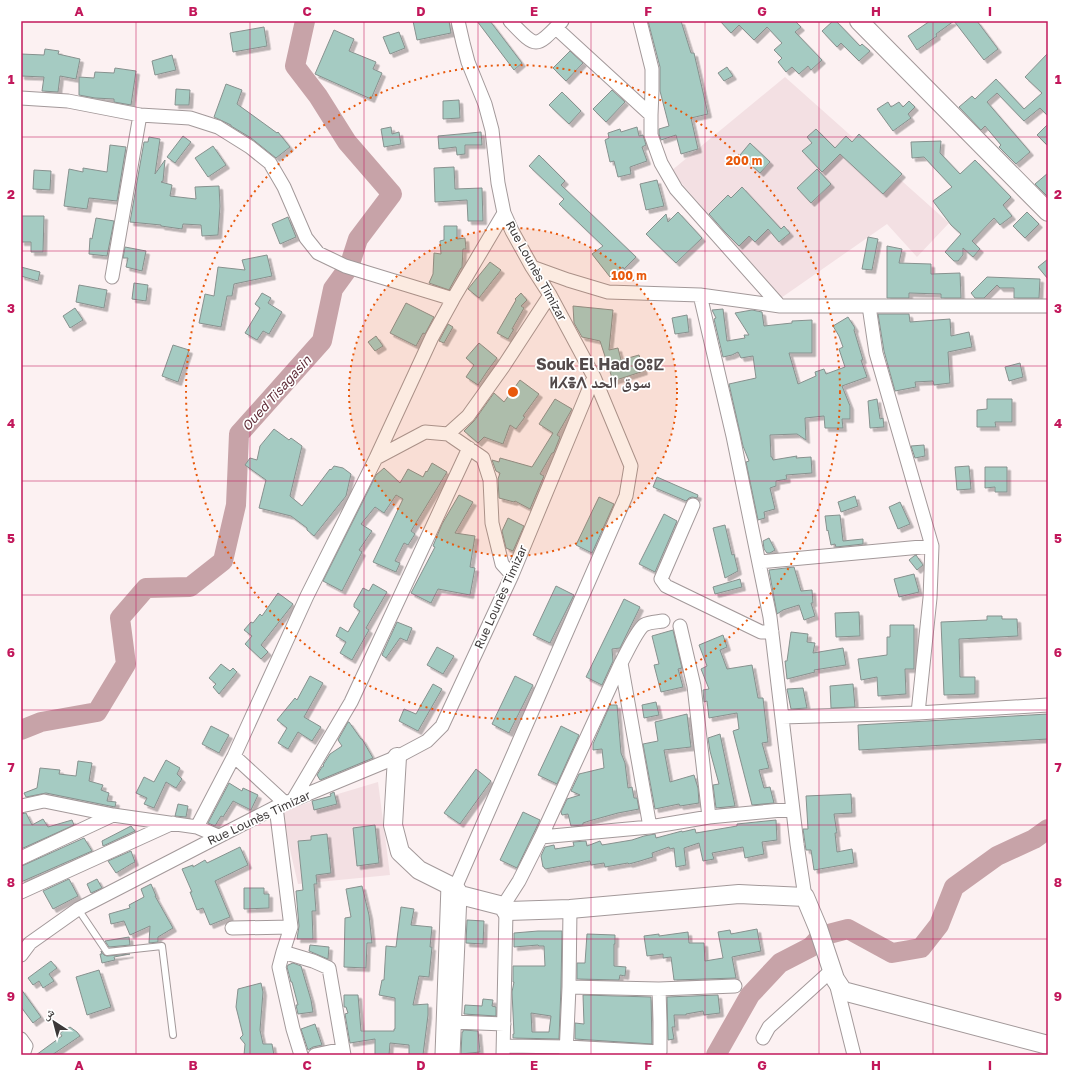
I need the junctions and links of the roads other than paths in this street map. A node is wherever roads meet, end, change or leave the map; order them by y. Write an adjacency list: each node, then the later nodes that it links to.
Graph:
1 (458, 21): 10 (street, Rue Lounès Timizar)
2 (510, 21): 5 (street)
3 (640, 21): 8 (street)
4 (859, 21): 9 (street)
5 (559, 24): 8 (street)
6 (21, 98): 7 (street)
7 (140, 115): 12 (street); 15 (street)
8 (651, 115): 16 (street)
9 (1048, 212)
10 (504, 213): 11 (street, Rue Lounès Timizar); 15 (street)
11 (532, 267): 13 (street, Rue Lounès Timizar); 14 (street)
12 (112, 278)
13 (550, 294): 19 (street, Rue Lounès Timizar); 20 (street)
14 (700, 295): 16 (street); 25 (street)
15 (453, 298): 22 (street)
16 (780, 306): 17 (street)
17 (869, 306): 18 (street); 24 (street)
18 (1048, 306)
19 (594, 377): 26 (street, Rue Lounès Timizar); 47 (street)
20 (448, 434): 21 (street); 22 (street)
21 (469, 448): 26 (street); 36 (street)
22 (376, 458): 34 (street)
23 (693, 505): 29 (street)
24 (932, 546): 25 (street); 32 (street)
25 (759, 562): 29 (street)
26 (512, 575): 35 (street, Rue Lounès Timizar)
27 (663, 621): 30 (street)
28 (680, 626): 40 (street)
29 (772, 632): 33 (street)
30 (621, 663): 43 (street); 45 (street)
31 (1048, 705): 32 (street)
32 (918, 713): 33 (street)
33 (782, 718): 38 (street)
34 (234, 756): 36 (street); 42 (street)
35 (397, 757): 36 (street, Rue Lounès Timizar); 47 (street)
36 (285, 803): 44 (street, Rue Lounès Timizar); 53 (street)
37 (21, 806): 39 (street)
38 (792, 809): 40 (street); 49 (street)
39 (113, 815): 41 (street); 46 (street)
40 (709, 817): 43 (street)
41 (173, 823): 42 (street); 48 (street)
42 (197, 827): 44 (street)
43 (650, 827): 45 (street)
44 (218, 836): 51 (street, Rue Lounès Timizar)
45 (541, 837): 50 (street)
46 (21, 858)
47 (454, 889): 50 (street); 61 (street); 73 (street)
48 (21, 892)
49 (805, 897): 52 (street); 57 (street)
50 (504, 908): 52 (street); 62 (street)
51 (78, 909): 56 (street, Rue Lounès Timizar); 63 (lane)
52 (570, 909): 59 (street)
53 (291, 927): 54 (street); 55 (street)
54 (232, 928)
55 (283, 952): 69 (street); 71 (street)
56 (21, 955)
57 (833, 975): 64 (street); 66 (street); 75 (street)
58 (735, 986): 60 (street)
59 (570, 987): 60 (street); 68 (street)
60 (660, 989): 68 (street)
61 (454, 1022): 62 (street); 74 (street)
62 (504, 1024): 67 (street)
63 (173, 1035)
64 (763, 1038)
65 (21, 1039): 70 (street)
66 (1048, 1045)
67 (503, 1050): 68 (street)
68 (567, 1051)
69 (343, 1052): 72 (street)
70 (23, 1055)
71 (301, 1055)
72 (315, 1055)
73 (442, 1055)
74 (453, 1055)
75 (854, 1055)

